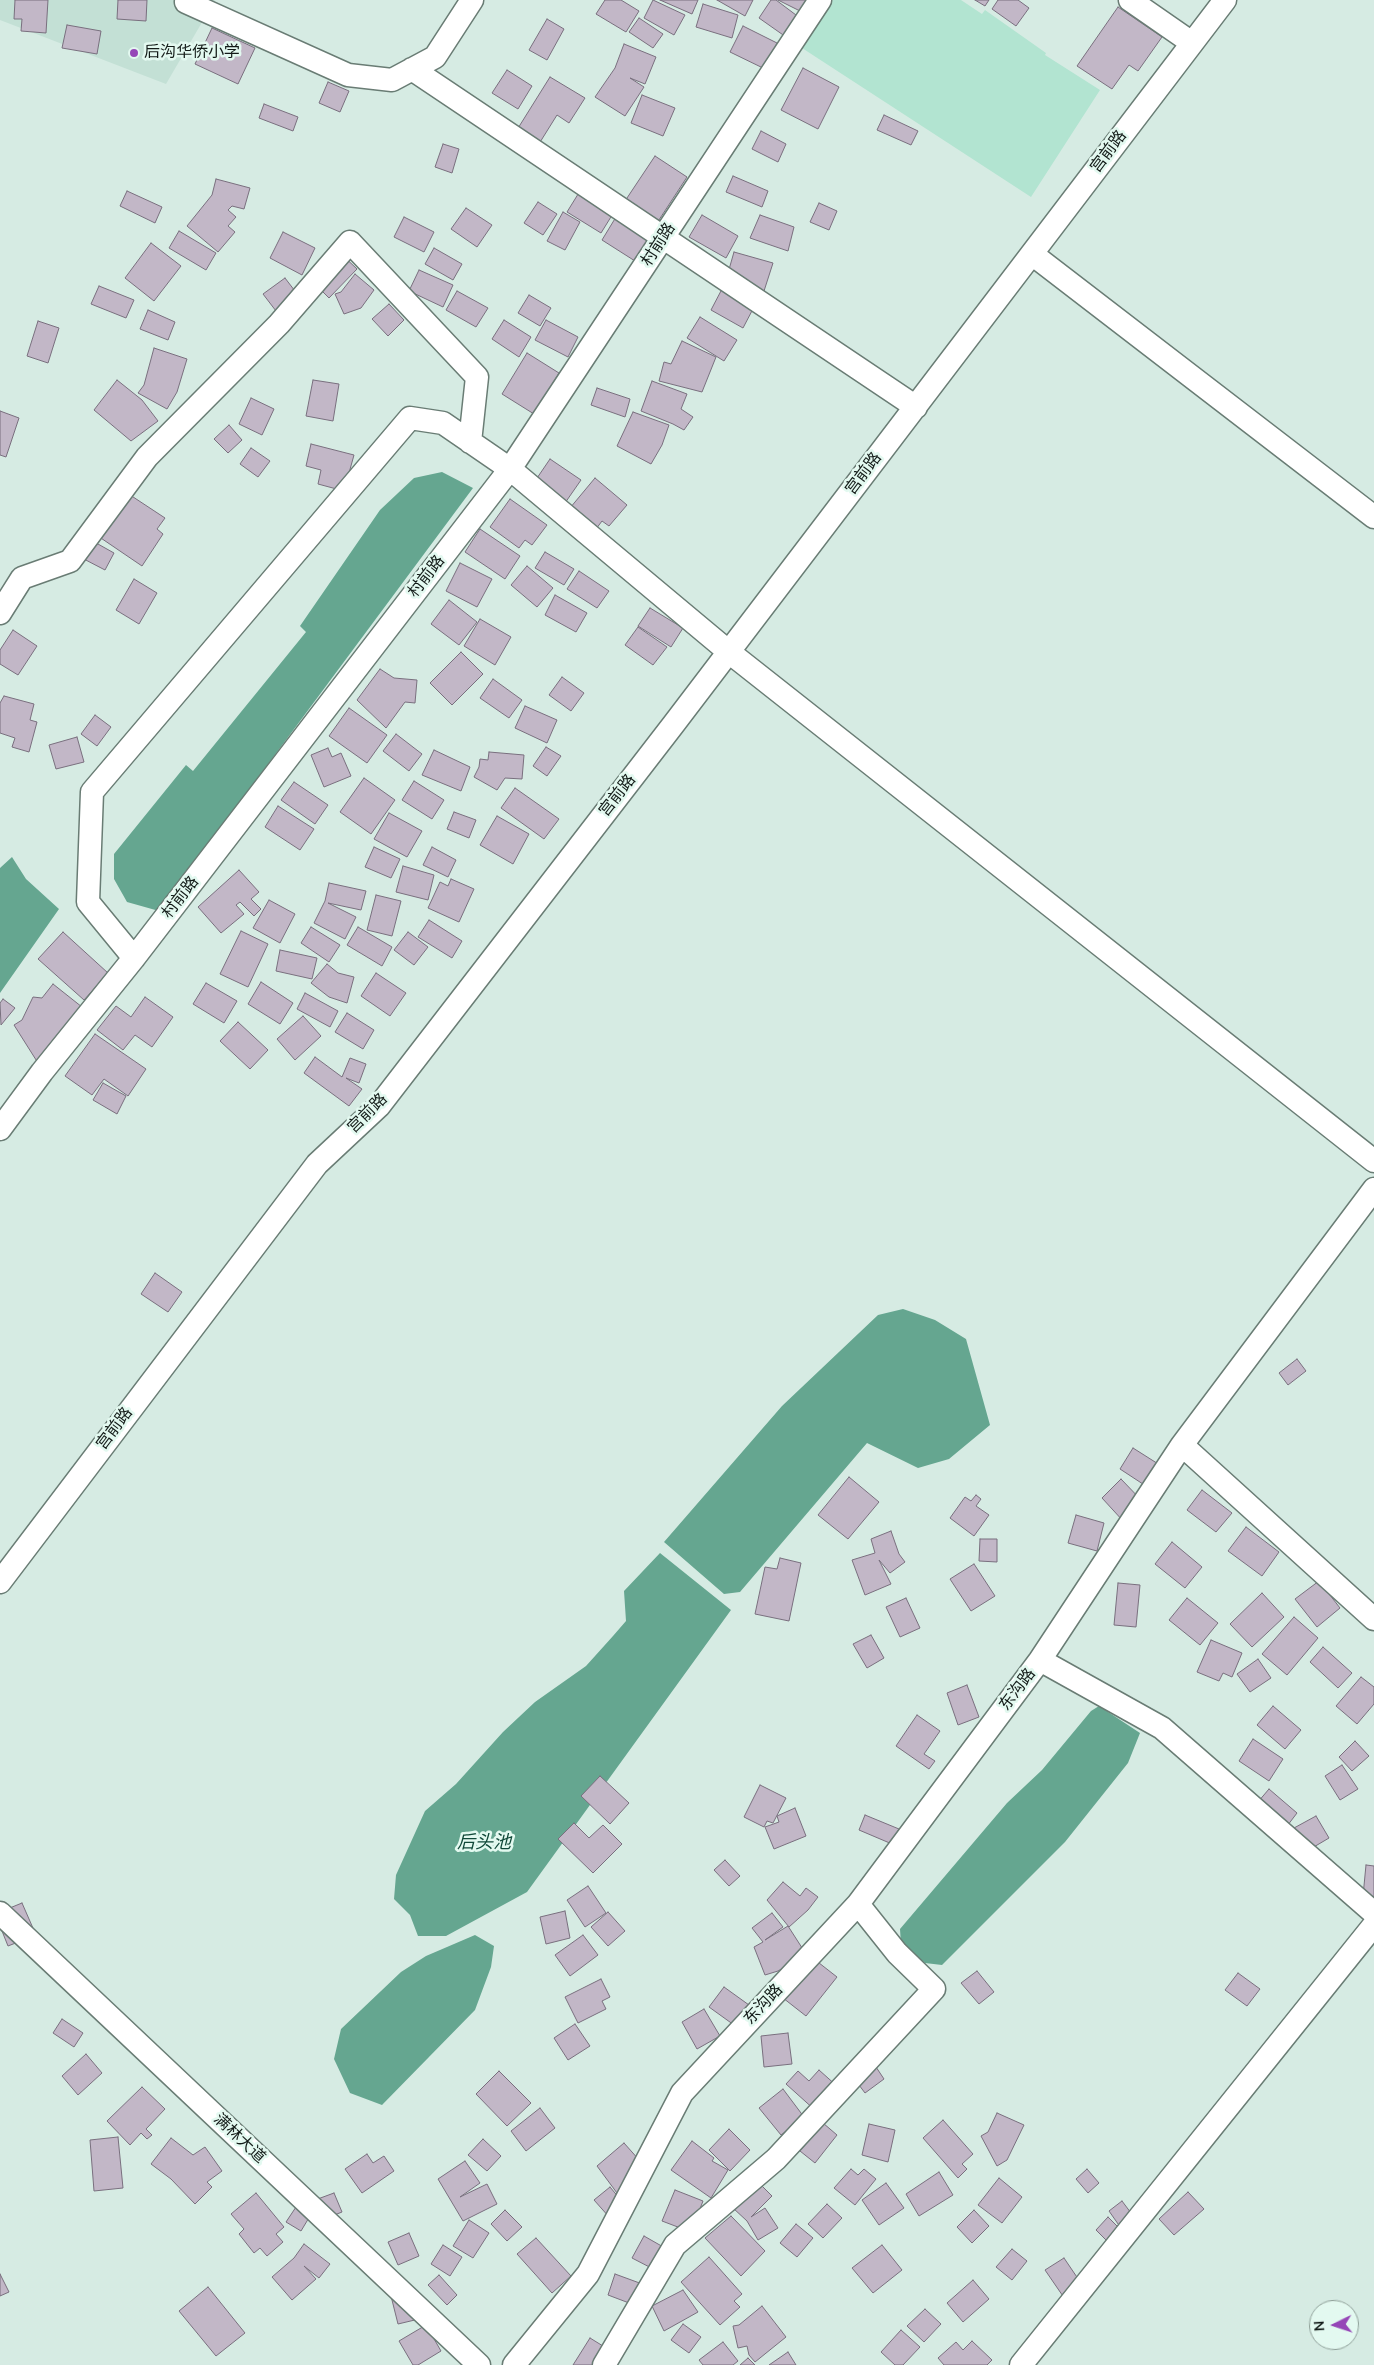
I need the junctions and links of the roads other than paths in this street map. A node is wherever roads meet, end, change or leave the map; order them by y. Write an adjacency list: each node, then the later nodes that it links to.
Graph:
1 (472, 0): 7 (street)
2 (820, 0): 8 (street, 村前路)
3 (1130, 0): 6 (street)
4 (1225, 0): 6 (street, 宫前路)
5 (186, 2): 7 (street)
6 (1192, 43): 9 (street, 宫前路)
7 (412, 69): 8 (street)
8 (663, 238): 10 (street); 12 (street, 村前路)
9 (1032, 254): 10 (street, 宫前路); 13 (street)
10 (916, 407): 15 (street, 宫前路)
11 (470, 442): 12 (street); 14 (street); 16 (street)
12 (510, 469): 15 (street); 16 (street, 村前路)
13 (1374, 517)
14 (0, 613)
15 (729, 652): 18 (street); 21 (street, 宫前路)
16 (134, 958): 17 (street, 村前路)
17 (0, 1129)
18 (1374, 1161)
19 (1374, 1189): 20 (street, 东沟路)
20 (1182, 1445): 22 (street); 23 (street, 东沟路)
21 (0, 1582)
22 (1374, 1619)
23 (1040, 1660): 24 (street, 东沟路); 26 (street)
24 (858, 1904): 29 (street, 东沟路); 30 (street)
25 (0, 1913): 28 (street, 满林大道)
26 (1374, 1913)
27 (1374, 1925): 31 (street)
28 (479, 2365)
29 (514, 2365)
30 (604, 2365)
31 (1021, 2365)

